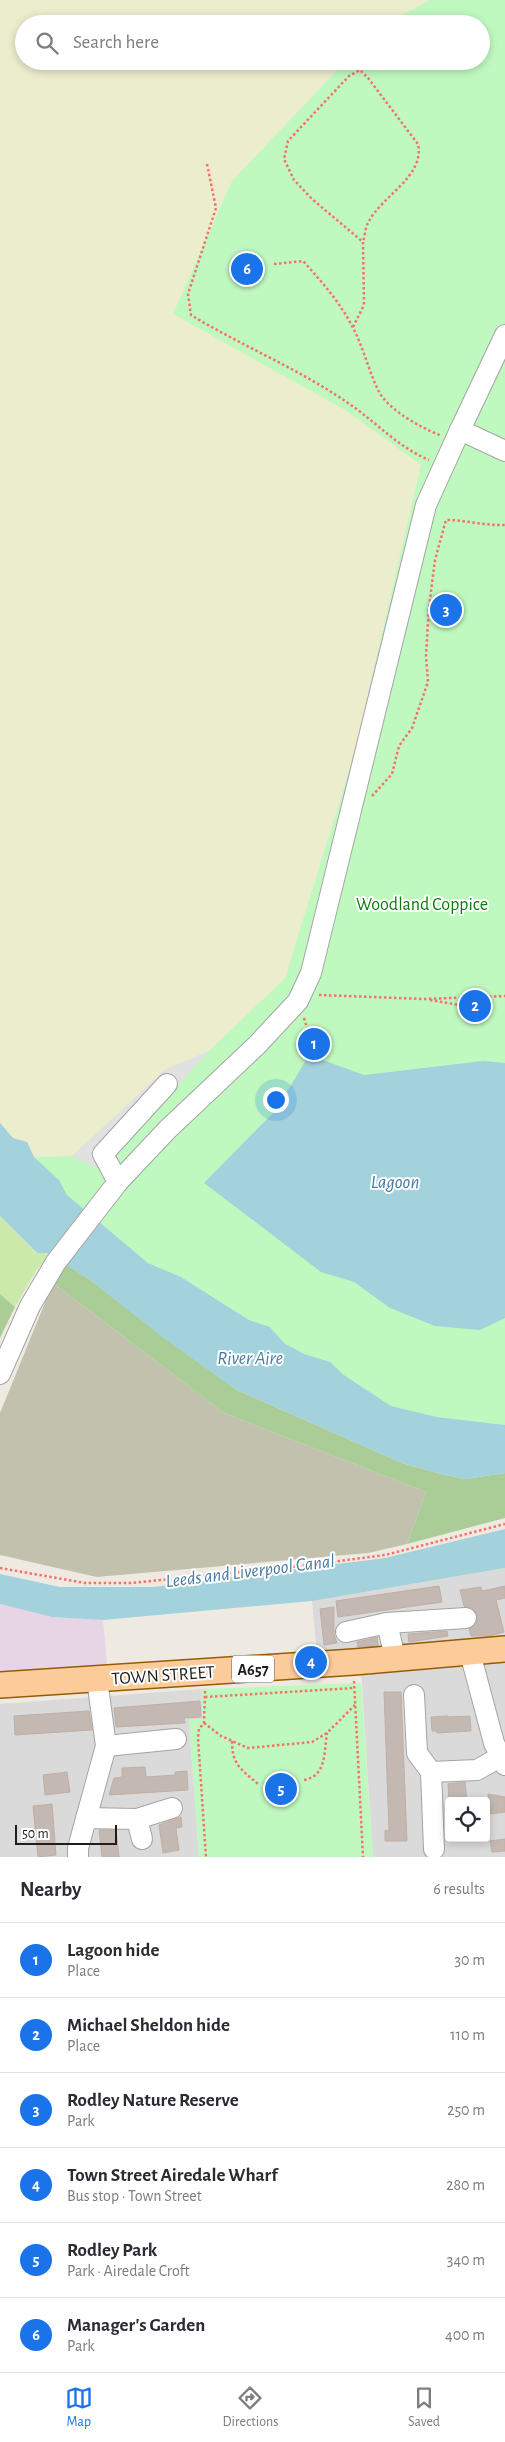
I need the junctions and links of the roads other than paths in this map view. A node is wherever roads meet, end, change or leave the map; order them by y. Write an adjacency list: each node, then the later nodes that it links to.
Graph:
1 (505, 335): 2 (street)
2 (458, 436): 3 (street); 5 (street)
3 (505, 451)
4 (167, 1084): 5 (street)
5 (118, 1182): 6 (street)
6 (0, 1374)
7 (466, 1618): 8 (street)
8 (387, 1623): 9 (street); 12 (street)
9 (346, 1632)
10 (505, 1649): 11 (main road, TOWN STREET / A657)
11 (470, 1653): 12 (main road, TOWN STREET / A657); 18 (street)
12 (395, 1658): 13 (main road, TOWN STREET / A657)
13 (96, 1679): 14 (main road, TOWN STREET / A657); 17 (street)
14 (0, 1685)
15 (414, 1695): 19 (street)
16 (176, 1739): 17 (street)
17 (106, 1746): 21 (street)
18 (503, 1761): 19 (street)
19 (431, 1772): 24 (street)
20 (172, 1808): 22 (street)
21 (86, 1818): 22 (street); 25 (street)
22 (137, 1819): 23 (street)
23 (142, 1839)
24 (434, 1849)
25 (78, 1857)

